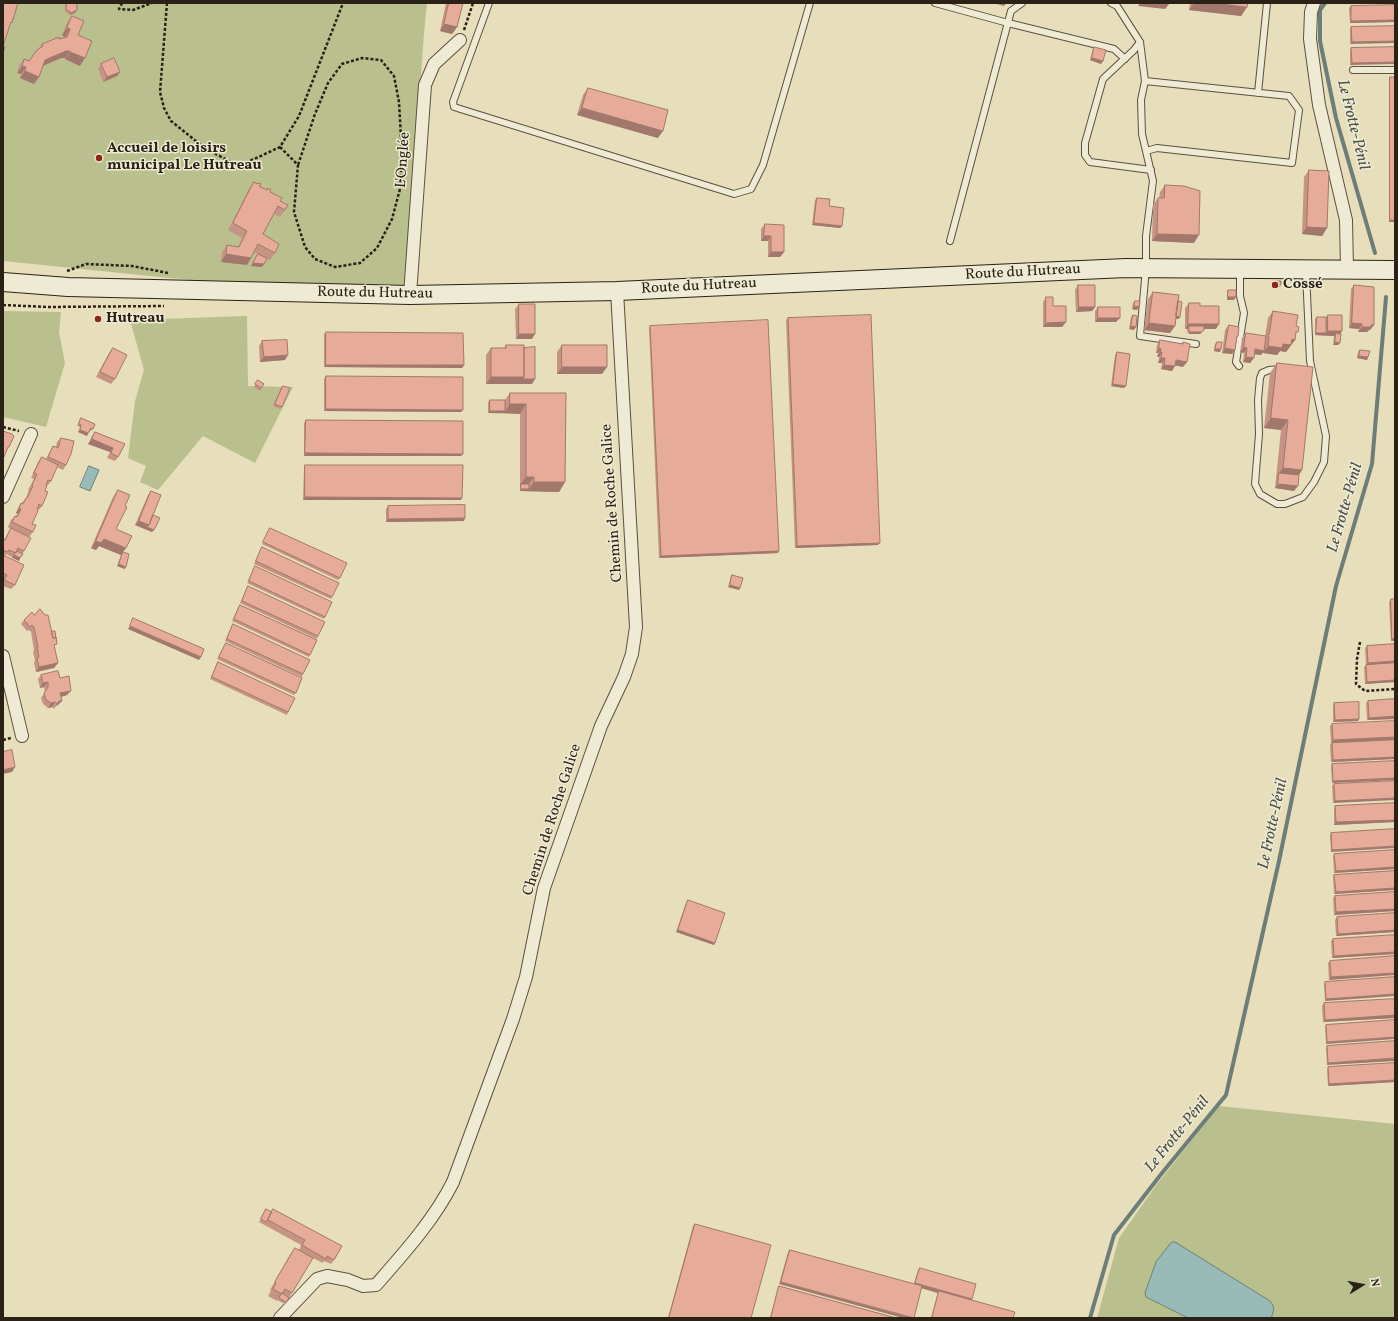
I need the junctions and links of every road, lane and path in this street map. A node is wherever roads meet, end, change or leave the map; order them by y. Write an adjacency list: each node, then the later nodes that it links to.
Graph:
1 (122, 3): 2 (path)
2 (152, 3)
3 (167, 3): 21 (path)
4 (343, 3): 21 (path)
5 (473, 3): 14 (path)
6 (489, 3): 7 (lane)
7 (810, 3)
8 (935, 3): 13 (lane)
9 (1022, 3): 13 (lane)
10 (1267, 3): 20 (lane)
11 (1314, 3): 29 (street)
12 (1115, 4): 15 (lane)
13 (1008, 23): 16 (lane); 25 (lane)
14 (460, 40): 33 (street, L'Onglée)
15 (1140, 42): 16 (lane); 19 (lane)
16 (1125, 59): 24 (lane)
17 (1353, 70): 18 (lane)
18 (1395, 70)
19 (1145, 81): 20 (lane); 22 (lane)
20 (1258, 93): 22 (lane)
21 (280, 147): 23 (path)
22 (1146, 152): 24 (lane)
23 (298, 165): 23 (path)
24 (1151, 170): 26 (lane)
25 (950, 241)
26 (1146, 268): 27 (street, Route du Hutreau); 32 (street, Route du Hutreau); 34 (lane)
27 (1240, 268): 28 (street, Route du Hutreau); 35 (lane)
28 (1306, 268): 29 (street, Route du Hutreau); 36 (lane)
29 (1347, 269): 30 (street, Route du Hutreau)
30 (1395, 270)
31 (3, 282): 33 (street, Route du Hutreau)
32 (617, 291): 33 (street, Route du Hutreau); 46 (street, Chemin de Roche Galice)
33 (410, 295)
34 (1196, 344)
35 (1239, 366)
36 (1312, 367): 37 (lane); 38 (lane)
37 (1291, 369)
38 (1305, 369)
39 (3, 427): 40 (path)
40 (31, 434): 41 (street)
41 (3, 497)
42 (1360, 642): 44 (path)
43 (3, 656): 45 (street)
44 (1395, 689)
45 (22, 736)
46 (280, 1318)

